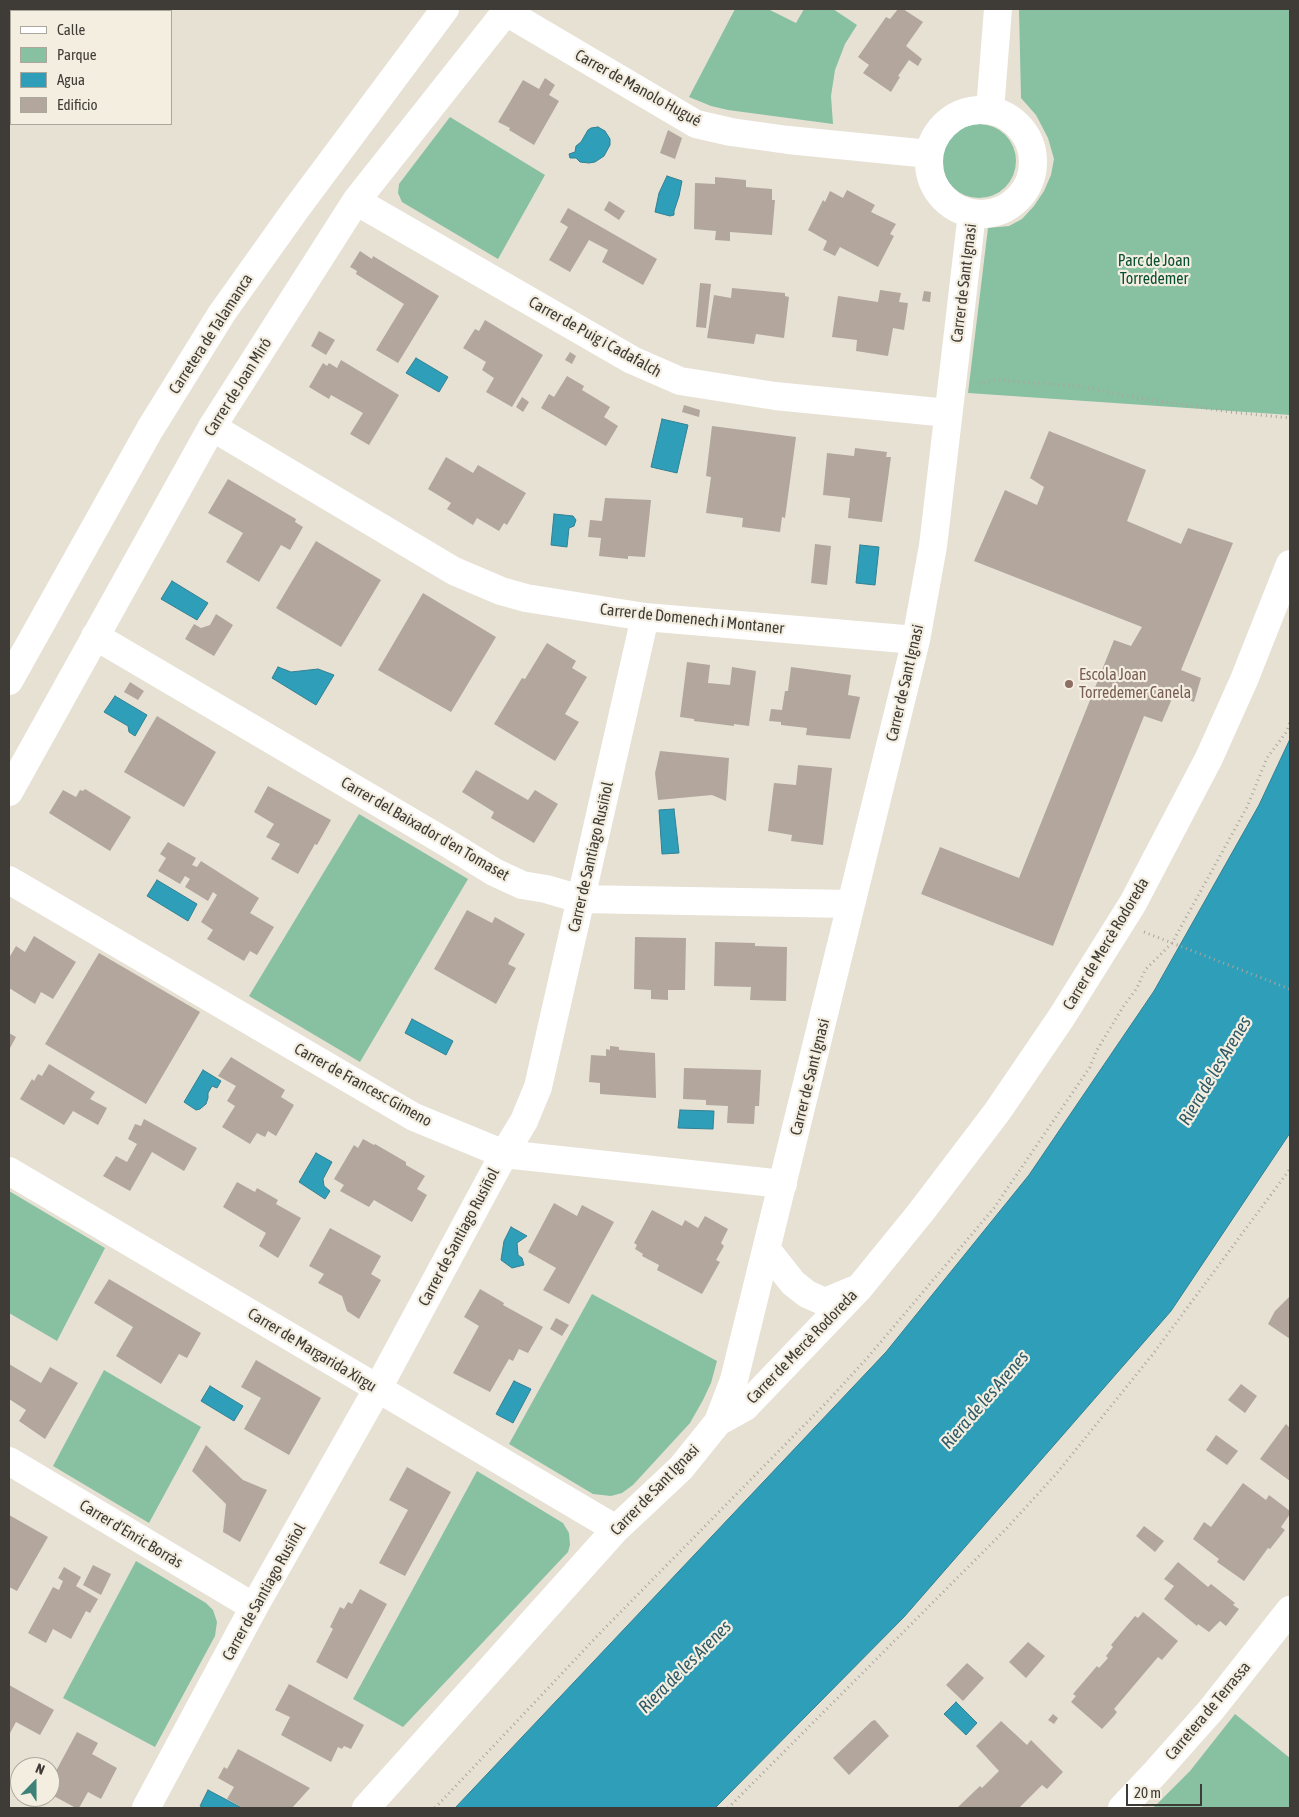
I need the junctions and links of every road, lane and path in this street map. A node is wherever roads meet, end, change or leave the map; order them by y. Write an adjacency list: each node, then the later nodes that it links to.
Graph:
1 (446, 9): 15 (street, Carretera de Talamanca)
2 (998, 9): 4 (street)
3 (507, 10): 5 (street, Carrer de Manolo Hugué); 6 (street, Carrer de Joan Miró)
4 (990, 110): 5 (street); 7 (street)
5 (929, 154): 7 (street)
6 (356, 201): 8 (street, Carrer de Puig i Cadafalch); 10 (street, Carrer de Joan Miró)
7 (972, 213): 8 (street, Carrer de Sant Ignasi)
8 (949, 402): 9 (path); 14 (street, Carrer de Sant Ignasi)
9 (1290, 418)
10 (212, 428): 12 (street, Carrer de Domenech i Montaner); 13 (street, Carrer de Joan Miró)
11 (1290, 564): 27 (street, Carrer de Mercè Rodoreda)
12 (645, 617): 14 (street, Carrer de Domenech i Montaner); 18 (street, Carrer de Santiago Rusiñol)
13 (95, 636): 16 (street, Carrer de Joan Miró); 18 (street, Carrer del Baixador d'en Tomaset)
14 (916, 640): 19 (street, Carrer de Sant Ignasi)
15 (9, 681)
16 (9, 792)
17 (9, 880): 22 (street, Carrer de Francesc Gimeno)
18 (580, 899): 19 (street, Carrer del Baixador d'en Tomaset); 22 (street, Carrer de Santiago Rusiñol)
19 (850, 904): 25 (street, Carrer de Sant Ignasi)
20 (1139, 930): 21 (path)
21 (1290, 989)
22 (504, 1154): 25 (street, Carrer de Francesc Gimeno); 28 (street, Carrer de Santiago Rusiñol)
23 (1290, 1169): 36 (path)
24 (9, 1171): 28 (street, Carrer de Margarida Xirgu)
25 (783, 1184): 26 (street, Carrer de Sant Ignasi)
26 (767, 1250): 27 (street, Carrer de Mercè Rodoreda); 29 (street, Carrer de Sant Ignasi)
27 (860, 1287): 29 (street, Carrer de Mercè Rodoreda)
28 (378, 1388): 31 (street, Carrer de Margarida Xirgu); 32 (street, Carrer de Santiago Rusiñol)
29 (718, 1422): 31 (street, Carrer de Sant Ignasi)
30 (9, 1461): 32 (street, Carrer d'Enric Borràs)
31 (616, 1529): 35 (street, Carrer de Sant Ignasi)
32 (254, 1607): 34 (street, Carrer de Santiago Rusiñol)
33 (1290, 1610): 37 (street, Carretera de Terrassa)
34 (146, 1808)
35 (366, 1808)
36 (728, 1808)
37 (1122, 1808)

